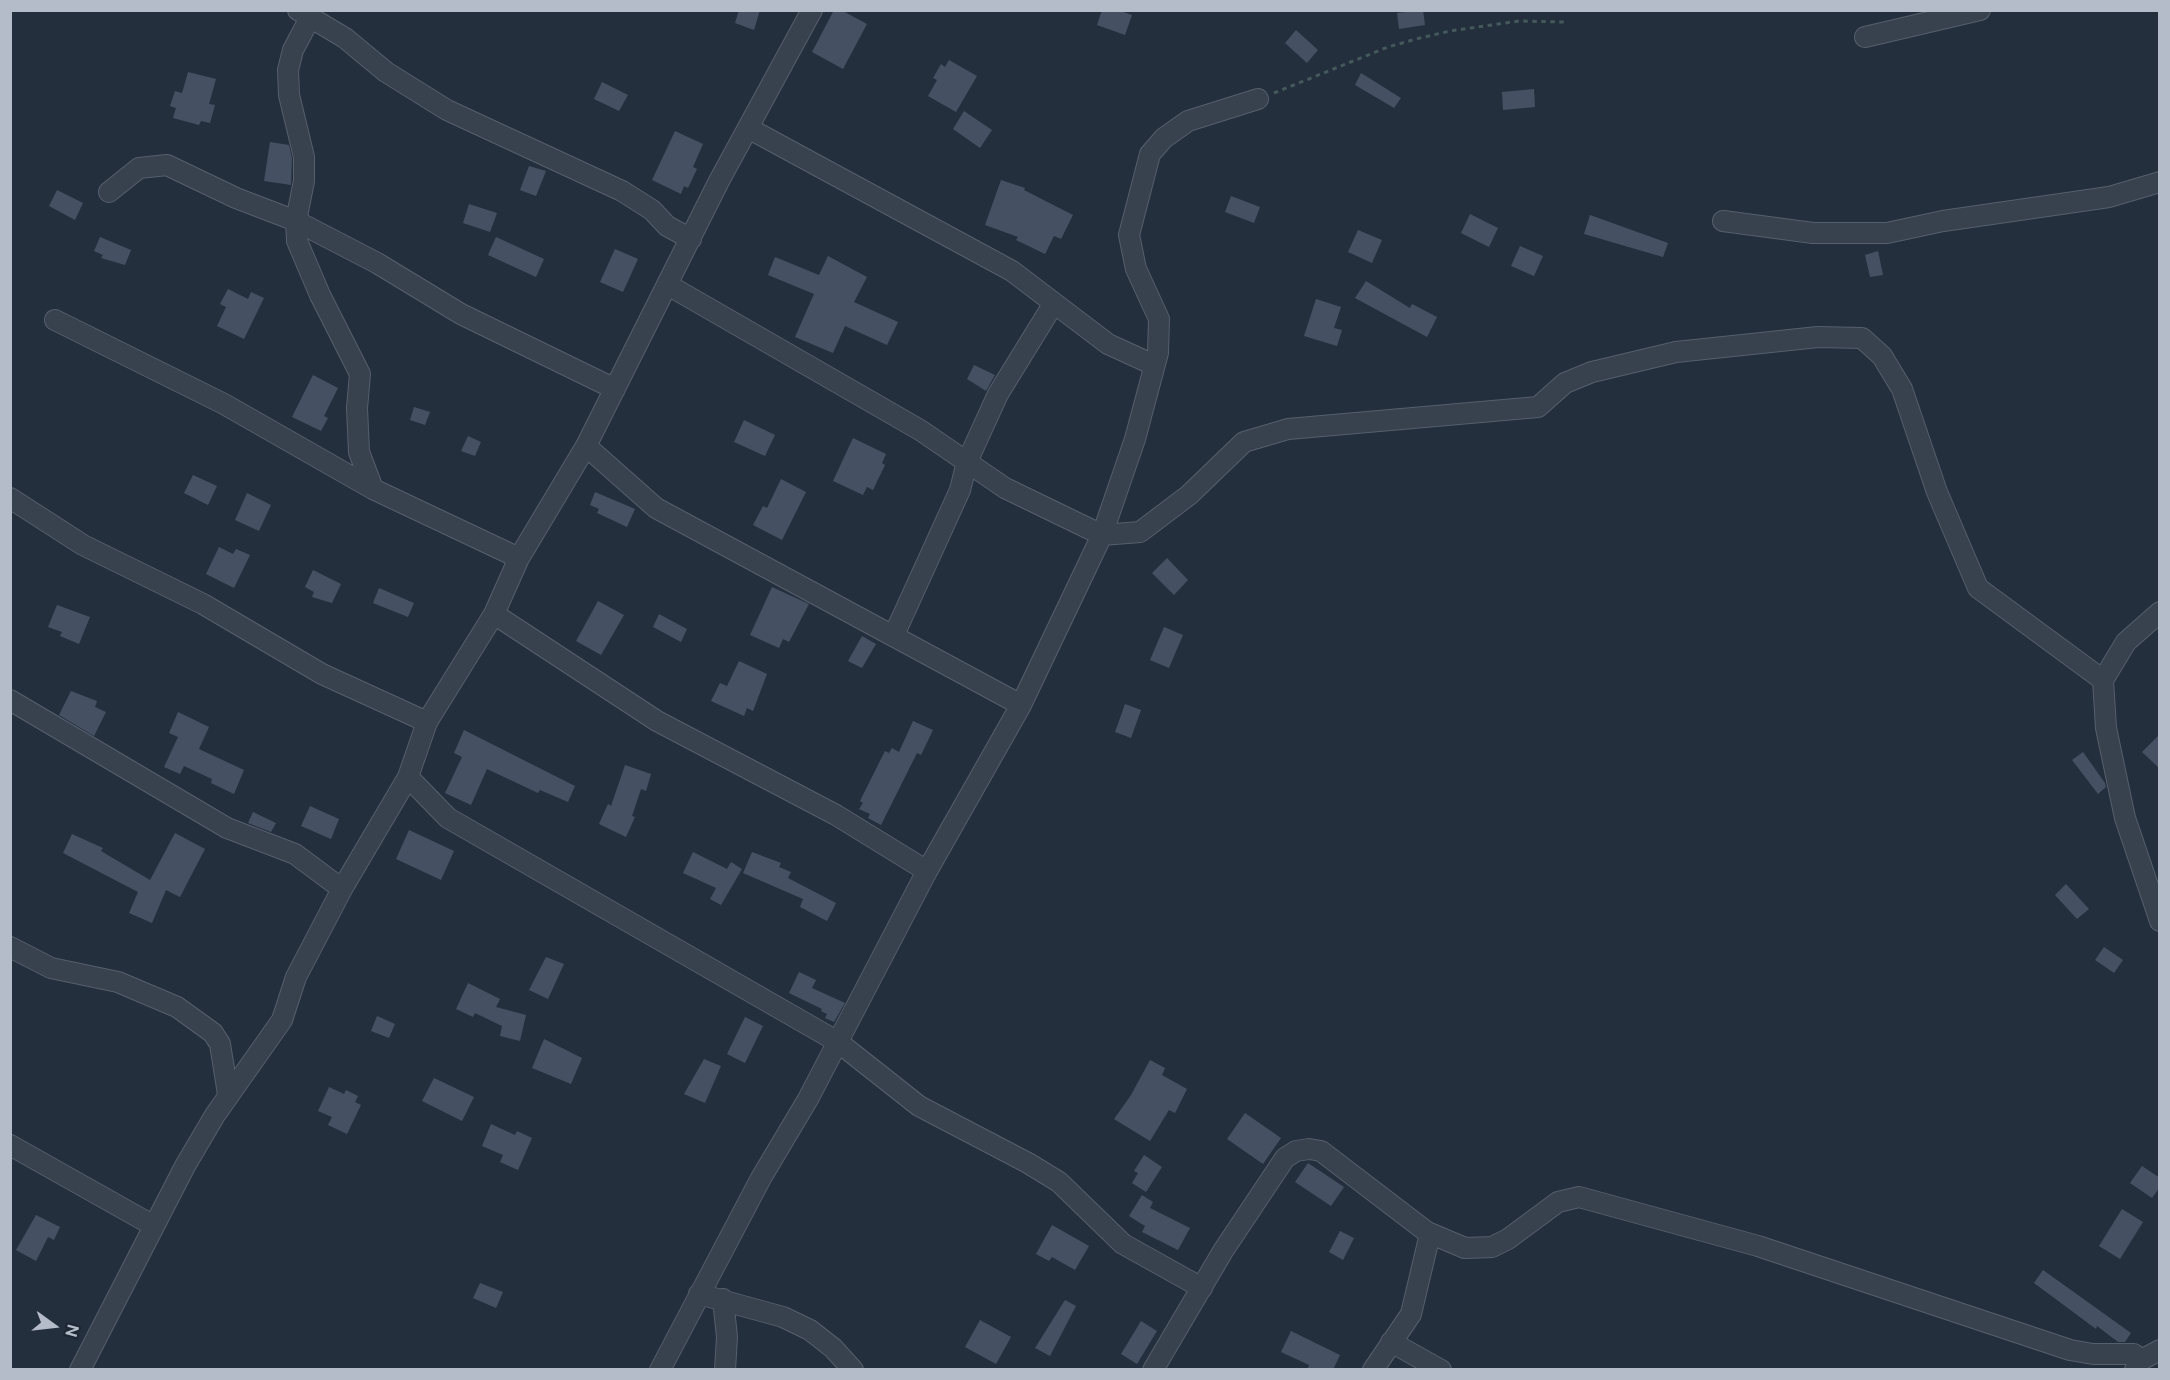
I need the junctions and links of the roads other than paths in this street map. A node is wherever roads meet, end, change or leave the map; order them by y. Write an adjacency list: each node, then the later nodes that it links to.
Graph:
1 (812, 10): 6 (street)
2 (1980, 10): 4 (street)
3 (304, 14): 9 (street); 11 (street)
4 (1864, 37)
5 (1258, 99): 15 (street)
6 (748, 128): 11 (street); 13 (street)
7 (2160, 182): 10 (street)
8 (109, 192): 9 (street)
9 (296, 221): 16 (street); 19 (street)
10 (1723, 221)
11 (691, 239): 12 (street)
12 (668, 285): 16 (street); 18 (street)
13 (1054, 303): 15 (street); 18 (street)
14 (55, 320): 19 (street)
15 (1155, 365): 21 (street)
16 (615, 389): 17 (street)
17 (586, 447): 22 (street); 25 (street)
18 (967, 462): 21 (street); 25 (street)
19 (373, 489): 22 (street)
20 (10, 498): 29 (street)
21 (1102, 535): 26 (street); 28 (street)
22 (519, 558): 23 (street)
23 (494, 614): 29 (street); 31 (street)
24 (2159, 616): 26 (street)
25 (894, 635): 28 (street)
26 (2103, 680): 33 (street)
27 (10, 700): 32 (street)
28 (1021, 705): 31 (street)
29 (427, 722): 30 (street)
30 (408, 777): 32 (street); 35 (street)
31 (927, 871): 35 (street)
32 (342, 889): 36 (street)
33 (2160, 921)
34 (10, 947): 36 (street)
35 (838, 1042): 40 (street); 41 (street)
36 (228, 1094): 38 (street)
37 (10, 1145): 38 (street)
38 (154, 1227): 46 (street)
39 (1426, 1232): 40 (street); 43 (street); 45 (street)
40 (1202, 1287): 50 (street)
41 (699, 1294): 42 (street); 47 (street)
42 (723, 1299): 48 (street); 49 (street)
43 (1391, 1342): 51 (street); 52 (street)
44 (2160, 1350): 45 (street)
45 (2138, 1365)
46 (80, 1370)
47 (660, 1370)
48 (725, 1370)
49 (853, 1370)
50 (1153, 1370)
51 (1373, 1370)
52 (1441, 1370)

